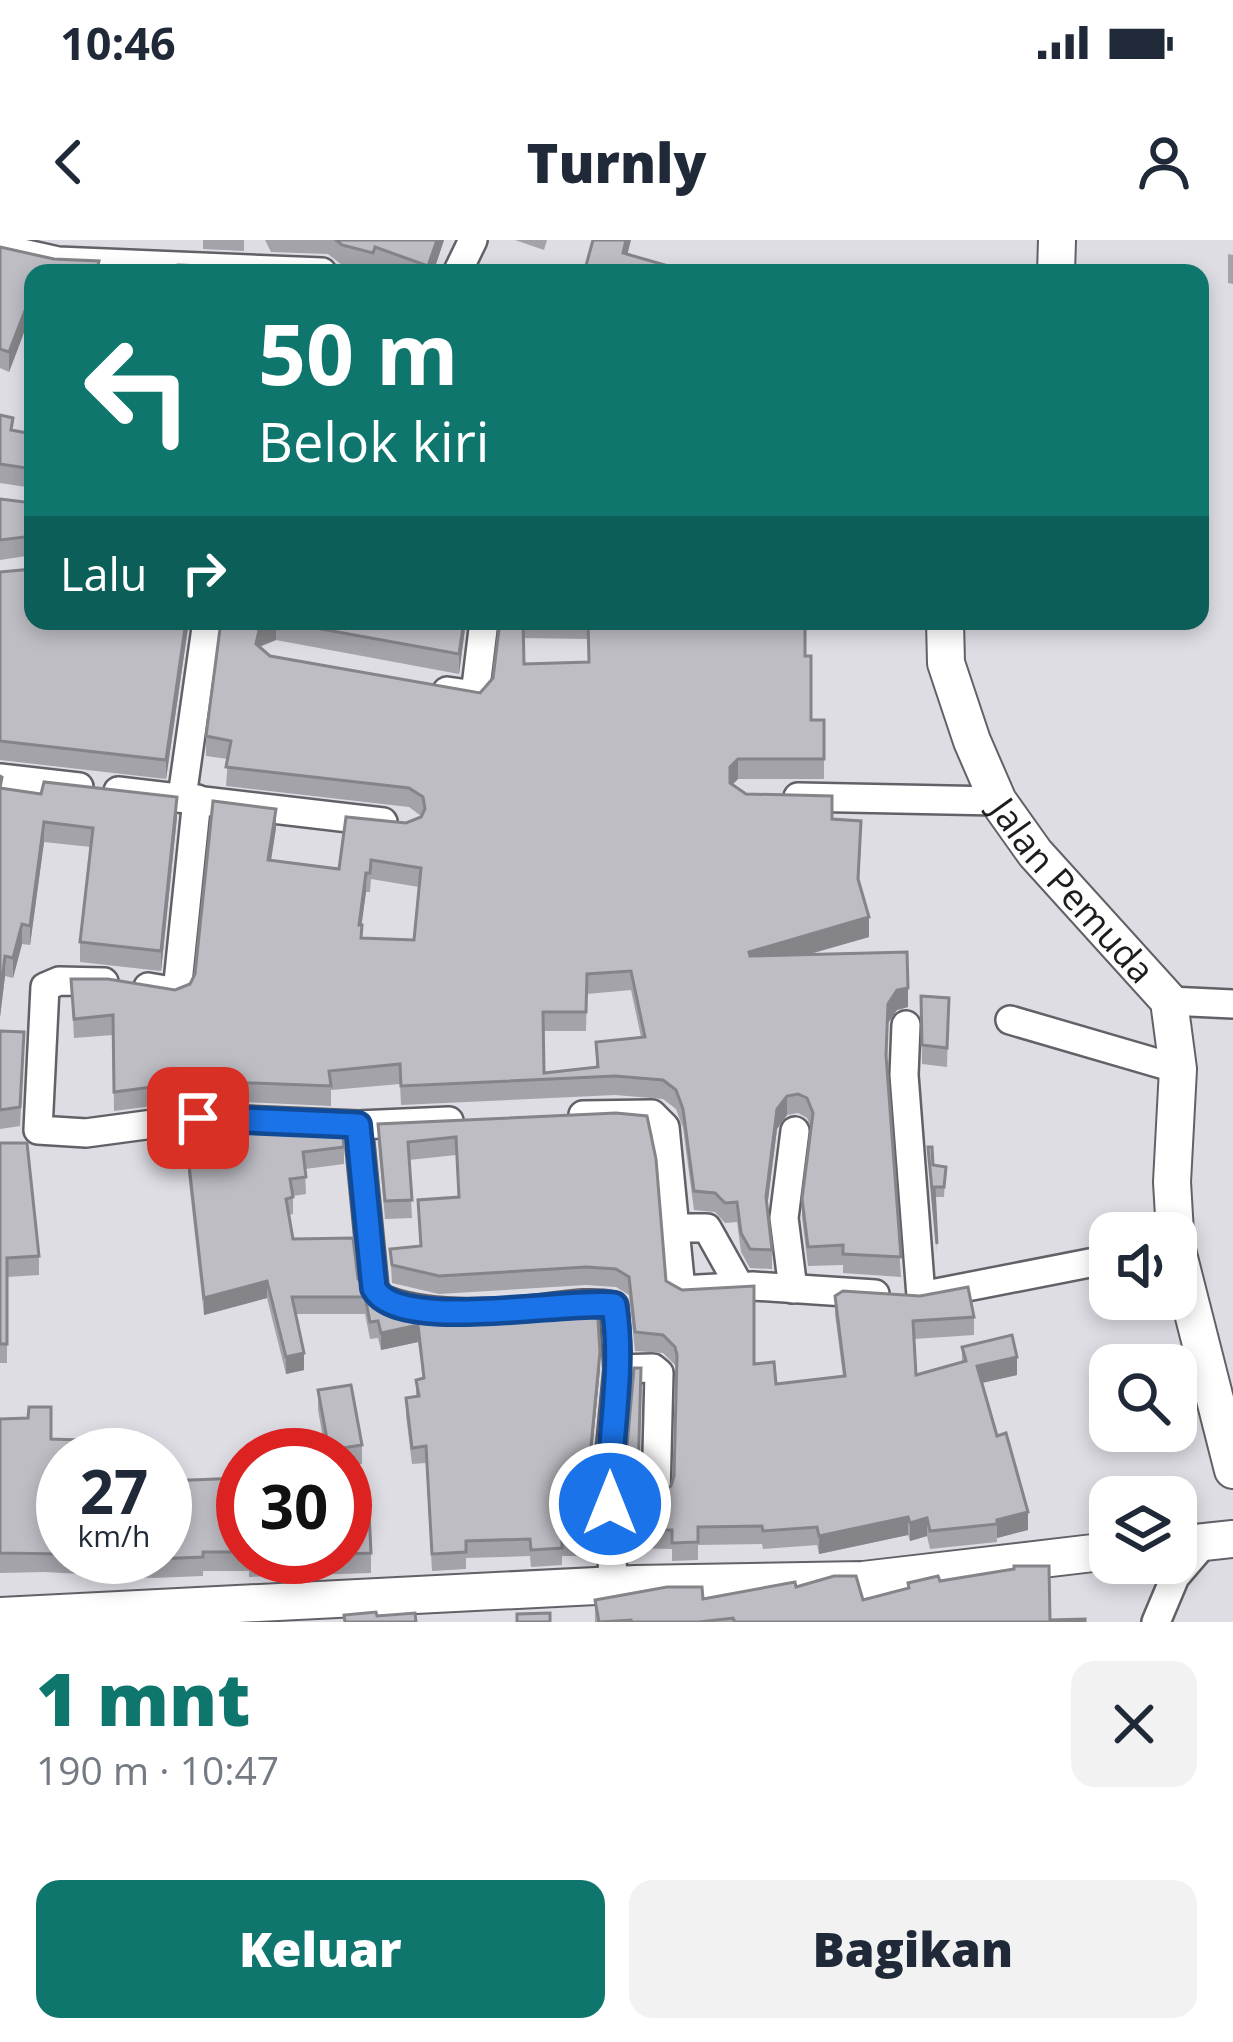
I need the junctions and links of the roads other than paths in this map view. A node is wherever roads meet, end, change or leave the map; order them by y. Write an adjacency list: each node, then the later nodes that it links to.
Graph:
1 (0, 248): 2 (street)
2 (33, 249): 3 (street)
3 (224, 264)
4 (206, 630): 10 (street)
5 (483, 630): 7 (street)
6 (945, 630): 11 (main road, Jalan Pemuda)
7 (410, 683)
8 (0, 778): 10 (street)
9 (769, 796): 11 (street)
10 (190, 798): 12 (street); 20 (street)
11 (998, 801): 13 (main road, Jalan Pemuda)
12 (407, 825)
13 (1169, 1000): 14 (street); 17 (main road, Jalan Pemuda)
14 (1233, 1004)
15 (1010, 1020): 17 (street)
16 (906, 1025): 27 (street)
17 (1178, 1070): 22 (main road, Jalan Pemuda)
18 (553, 1116): 23 (street)
19 (468, 1120): 20 (street)
20 (358, 1125): 29 (street)
21 (795, 1131): 26 (street)
22 (1174, 1212)
23 (675, 1228): 25 (street); 25 (street)
24 (1089, 1263): 27 (street)
25 (740, 1287): 26 (street)
26 (793, 1289): 27 (street)
27 (921, 1296)
28 (1195, 1320): 30 (main road)
29 (618, 1369): 31 (street); 34 (street)
30 (1233, 1470)
31 (656, 1494)
32 (1205, 1542): 36 (street)
33 (1089, 1553): 34 (main road)
34 (613, 1586): 35 (main road)
35 (0, 1616)
36 (1156, 1622)

